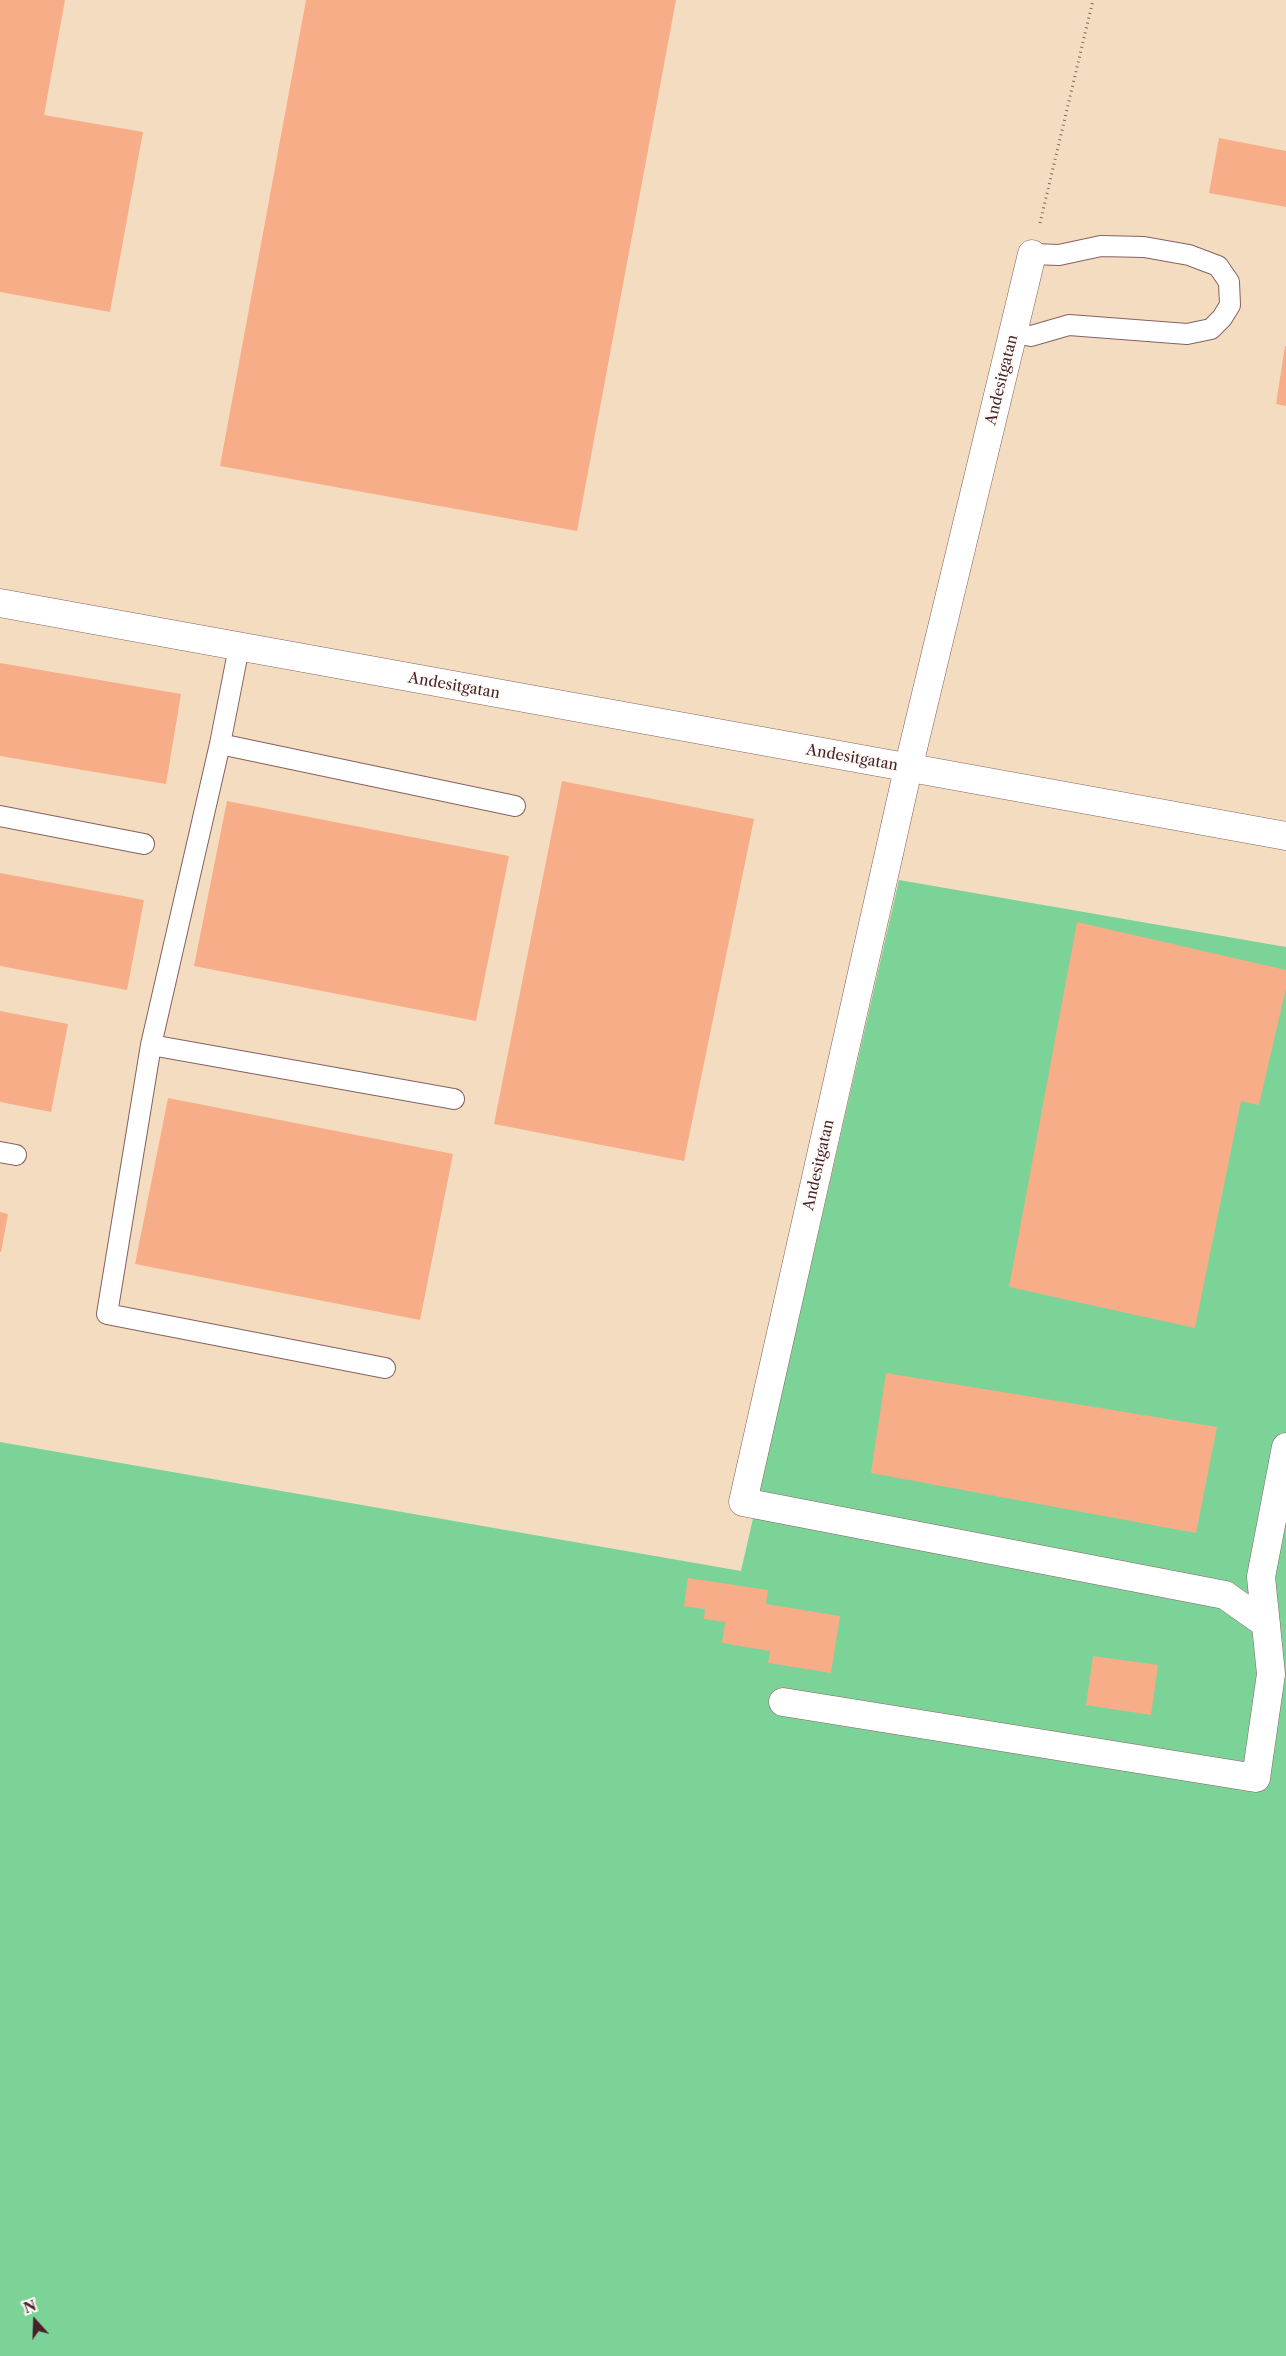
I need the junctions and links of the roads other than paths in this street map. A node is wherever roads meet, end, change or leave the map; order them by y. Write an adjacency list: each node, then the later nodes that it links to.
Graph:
1 (1032, 254): 2 (street, Andesitgatan); 2 (lane)
2 (1013, 333): 6 (street, Andesitgatan)
3 (0, 603): 4 (street, Andesitgatan)
4 (239, 647): 5 (lane); 6 (street, Andesitgatan)
5 (220, 744): 7 (lane); 11 (lane)
6 (908, 769): 9 (street, Andesitgatan); 15 (street, Andesitgatan)
7 (515, 806)
8 (0, 816): 10 (lane)
9 (1286, 836)
10 (144, 844)
11 (151, 1045): 12 (lane); 13 (lane)
12 (454, 1099)
13 (385, 1368)
14 (1286, 1447): 15 (street)
15 (1266, 1624): 16 (street)
16 (783, 1702)

